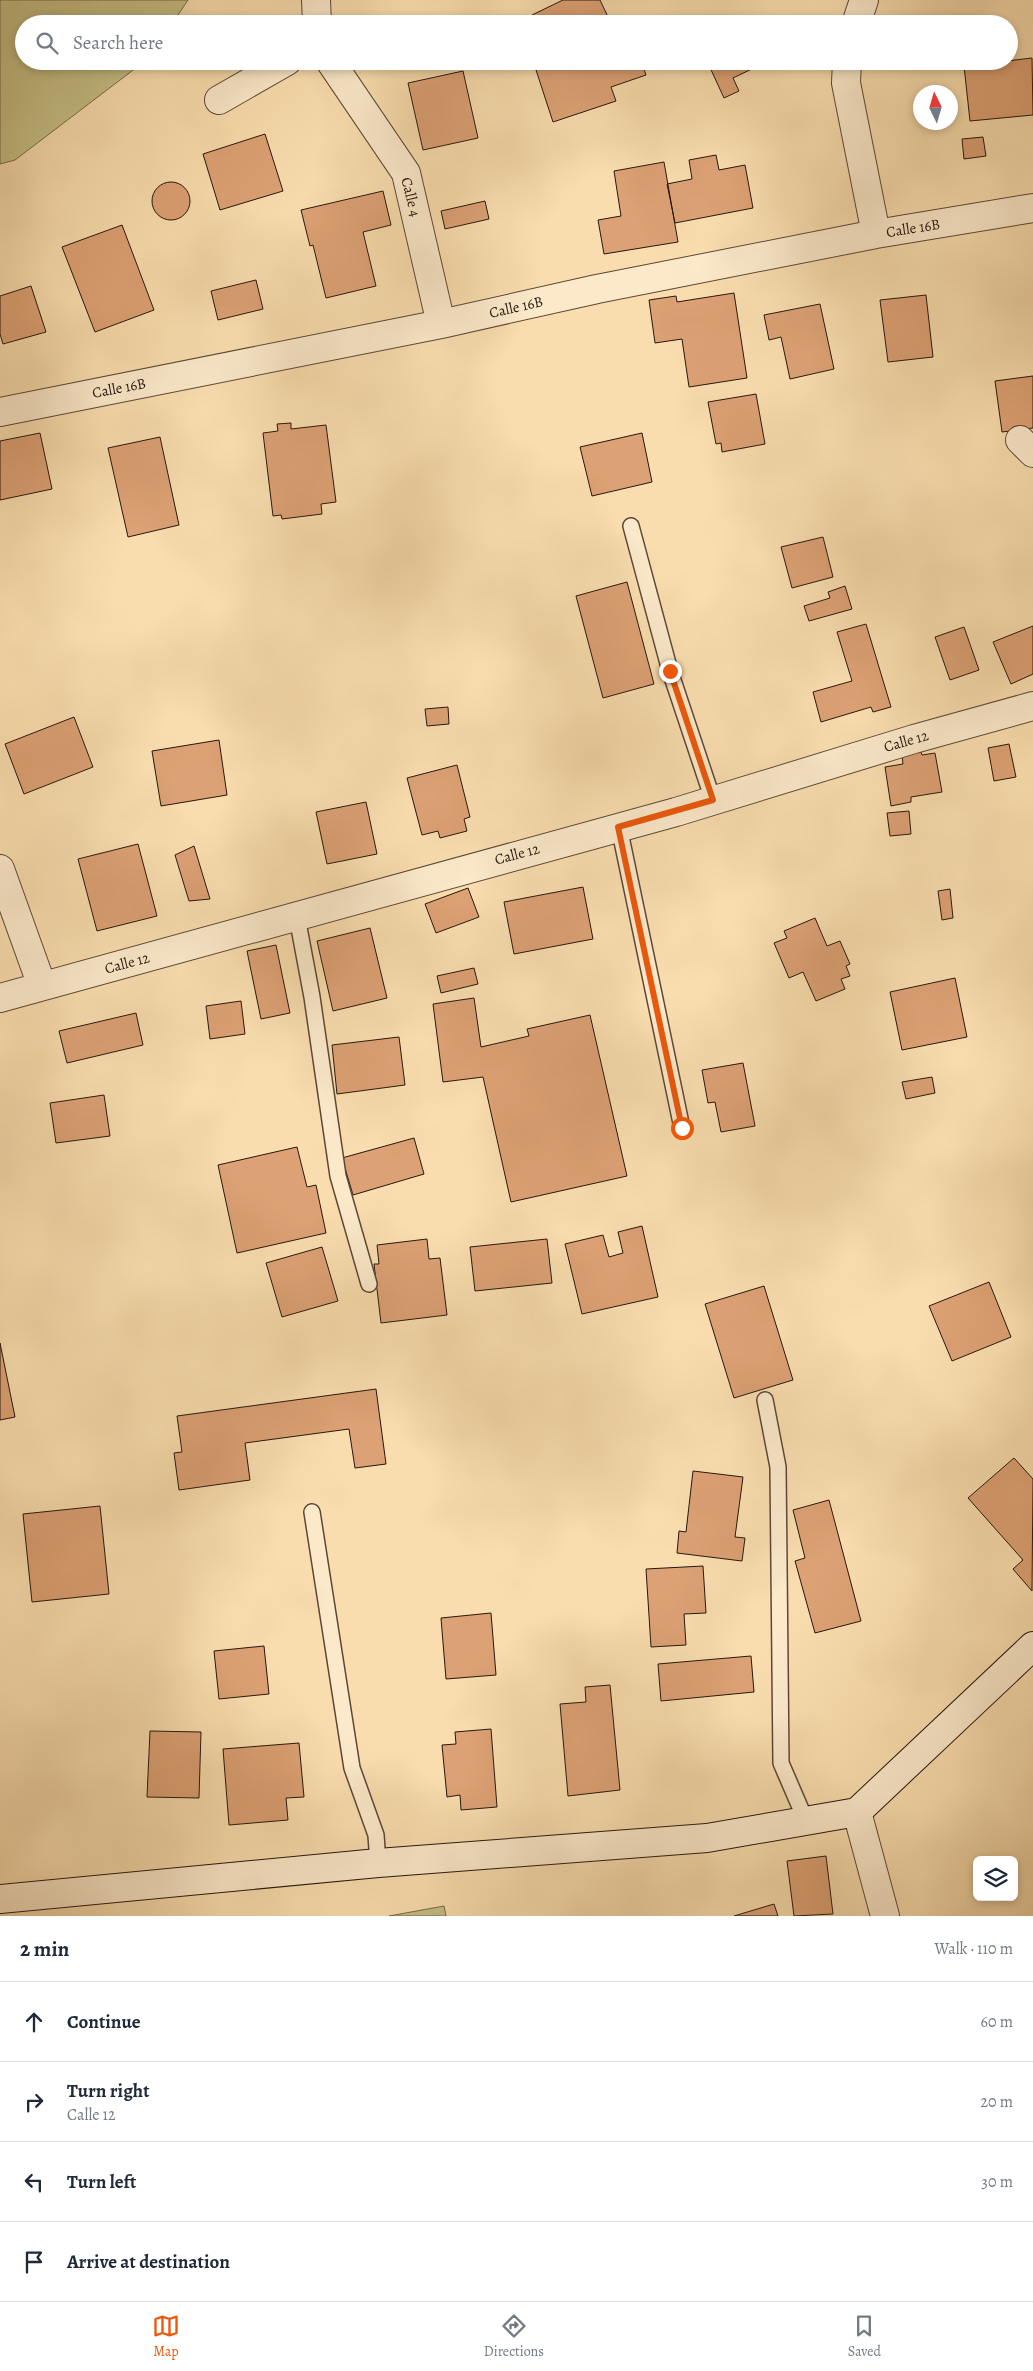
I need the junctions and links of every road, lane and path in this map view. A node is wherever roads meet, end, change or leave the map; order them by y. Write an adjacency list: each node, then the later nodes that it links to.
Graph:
1 (316, 0): 3 (street)
2 (864, 0): 4 (street)
3 (317, 15)
4 (859, 15)
5 (271, 70): 8 (street)
6 (336, 70): 11 (street, Calle 4)
7 (847, 70): 10 (street)
8 (219, 100)
9 (1033, 208): 10 (street, Calle 16B)
10 (876, 234): 11 (street, Calle 16B)
11 (441, 324): 12 (street, Calle 16B)
12 (0, 412)
13 (631, 526): 15 (lane)
14 (1033, 706): 15 (street, Calle 12)
15 (713, 800): 16 (street, Calle 12)
16 (618, 827): 18 (street, Calle 12); 21 (lane)
17 (0, 870): 19 (street)
18 (296, 917): 19 (street, Calle 12); 22 (lane)
19 (42, 986): 20 (street, Calle 12)
20 (0, 998)
21 (682, 1128)
22 (369, 1284)
23 (765, 1400): 27 (lane)
24 (312, 1512): 28 (lane)
25 (1033, 1646): 26 (street)
26 (858, 1812): 27 (street); 30 (street)
27 (806, 1821): 28 (street)
28 (378, 1863): 29 (street)
29 (0, 1899)
30 (885, 1916)

